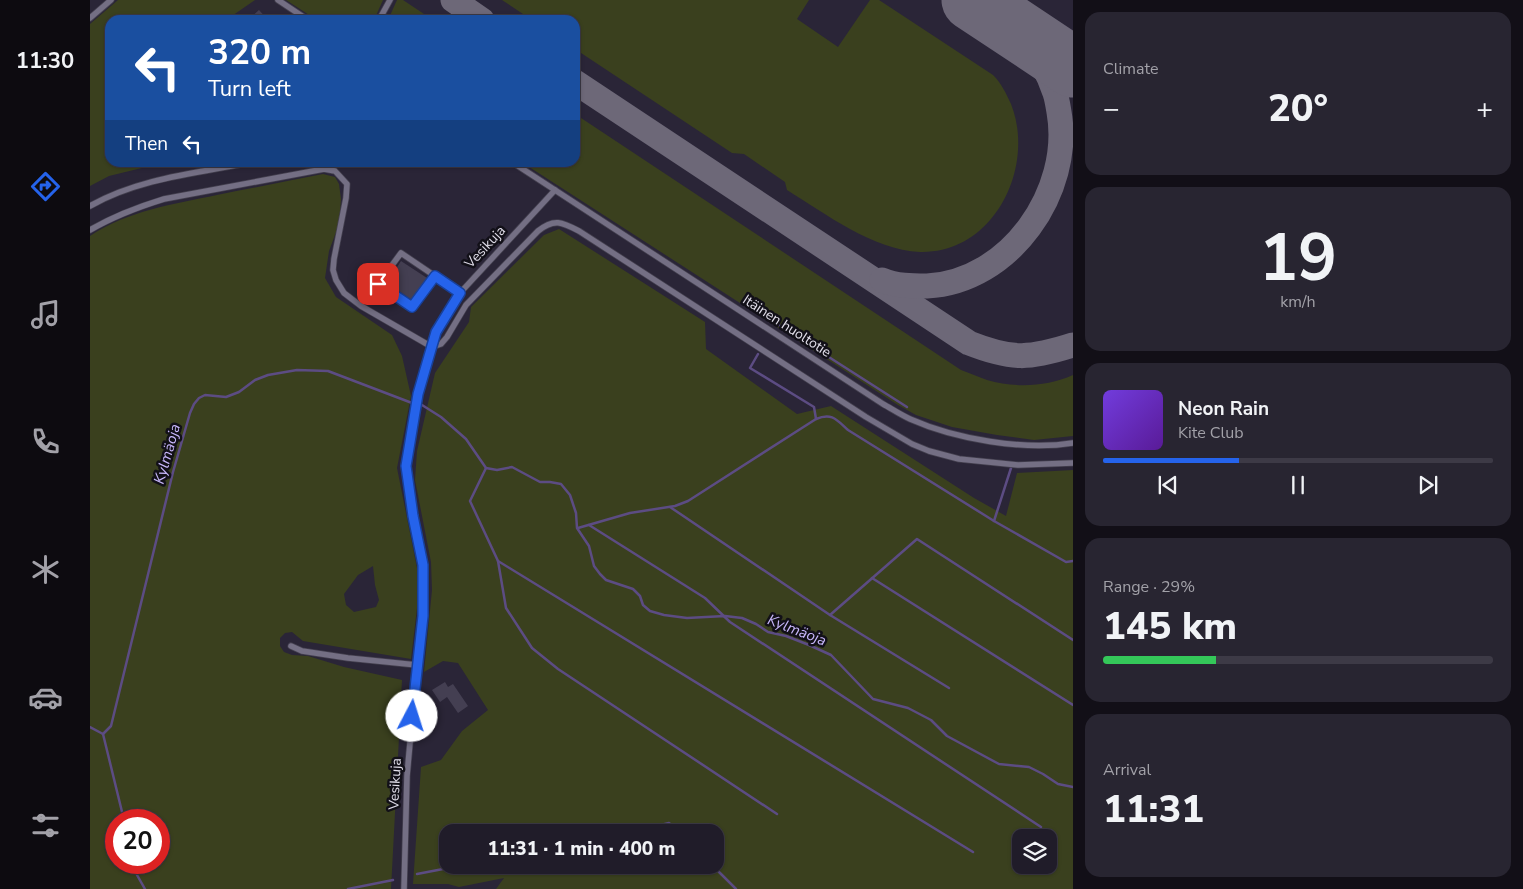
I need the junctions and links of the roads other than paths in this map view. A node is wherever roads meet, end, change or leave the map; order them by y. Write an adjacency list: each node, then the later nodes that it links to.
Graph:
1 (111, 0): 6 (lane)
2 (278, 0): 4 (lane)
3 (390, 0): 5 (lane)
4 (300, 15)
5 (382, 15)
6 (90, 18)
7 (227, 167): 10 (lane)
8 (520, 167): 9 (lane, Itäinen huoltotie)
9 (555, 190): 13 (lane, Vesikuja); 15 (lane, Itäinen huoltotie)
10 (90, 206)
11 (90, 230): 14 (lane)
12 (435, 276): 12 (lane); 13 (lane)
13 (460, 293): 14 (lane, Vesikuja)
14 (432, 347): 16 (lane); 18 (lane, Vesikuja)
15 (1073, 442)
16 (1073, 463)
17 (291, 646): 18 (lane)
18 (417, 665): 19 (lane, Vesikuja)
19 (404, 889)

